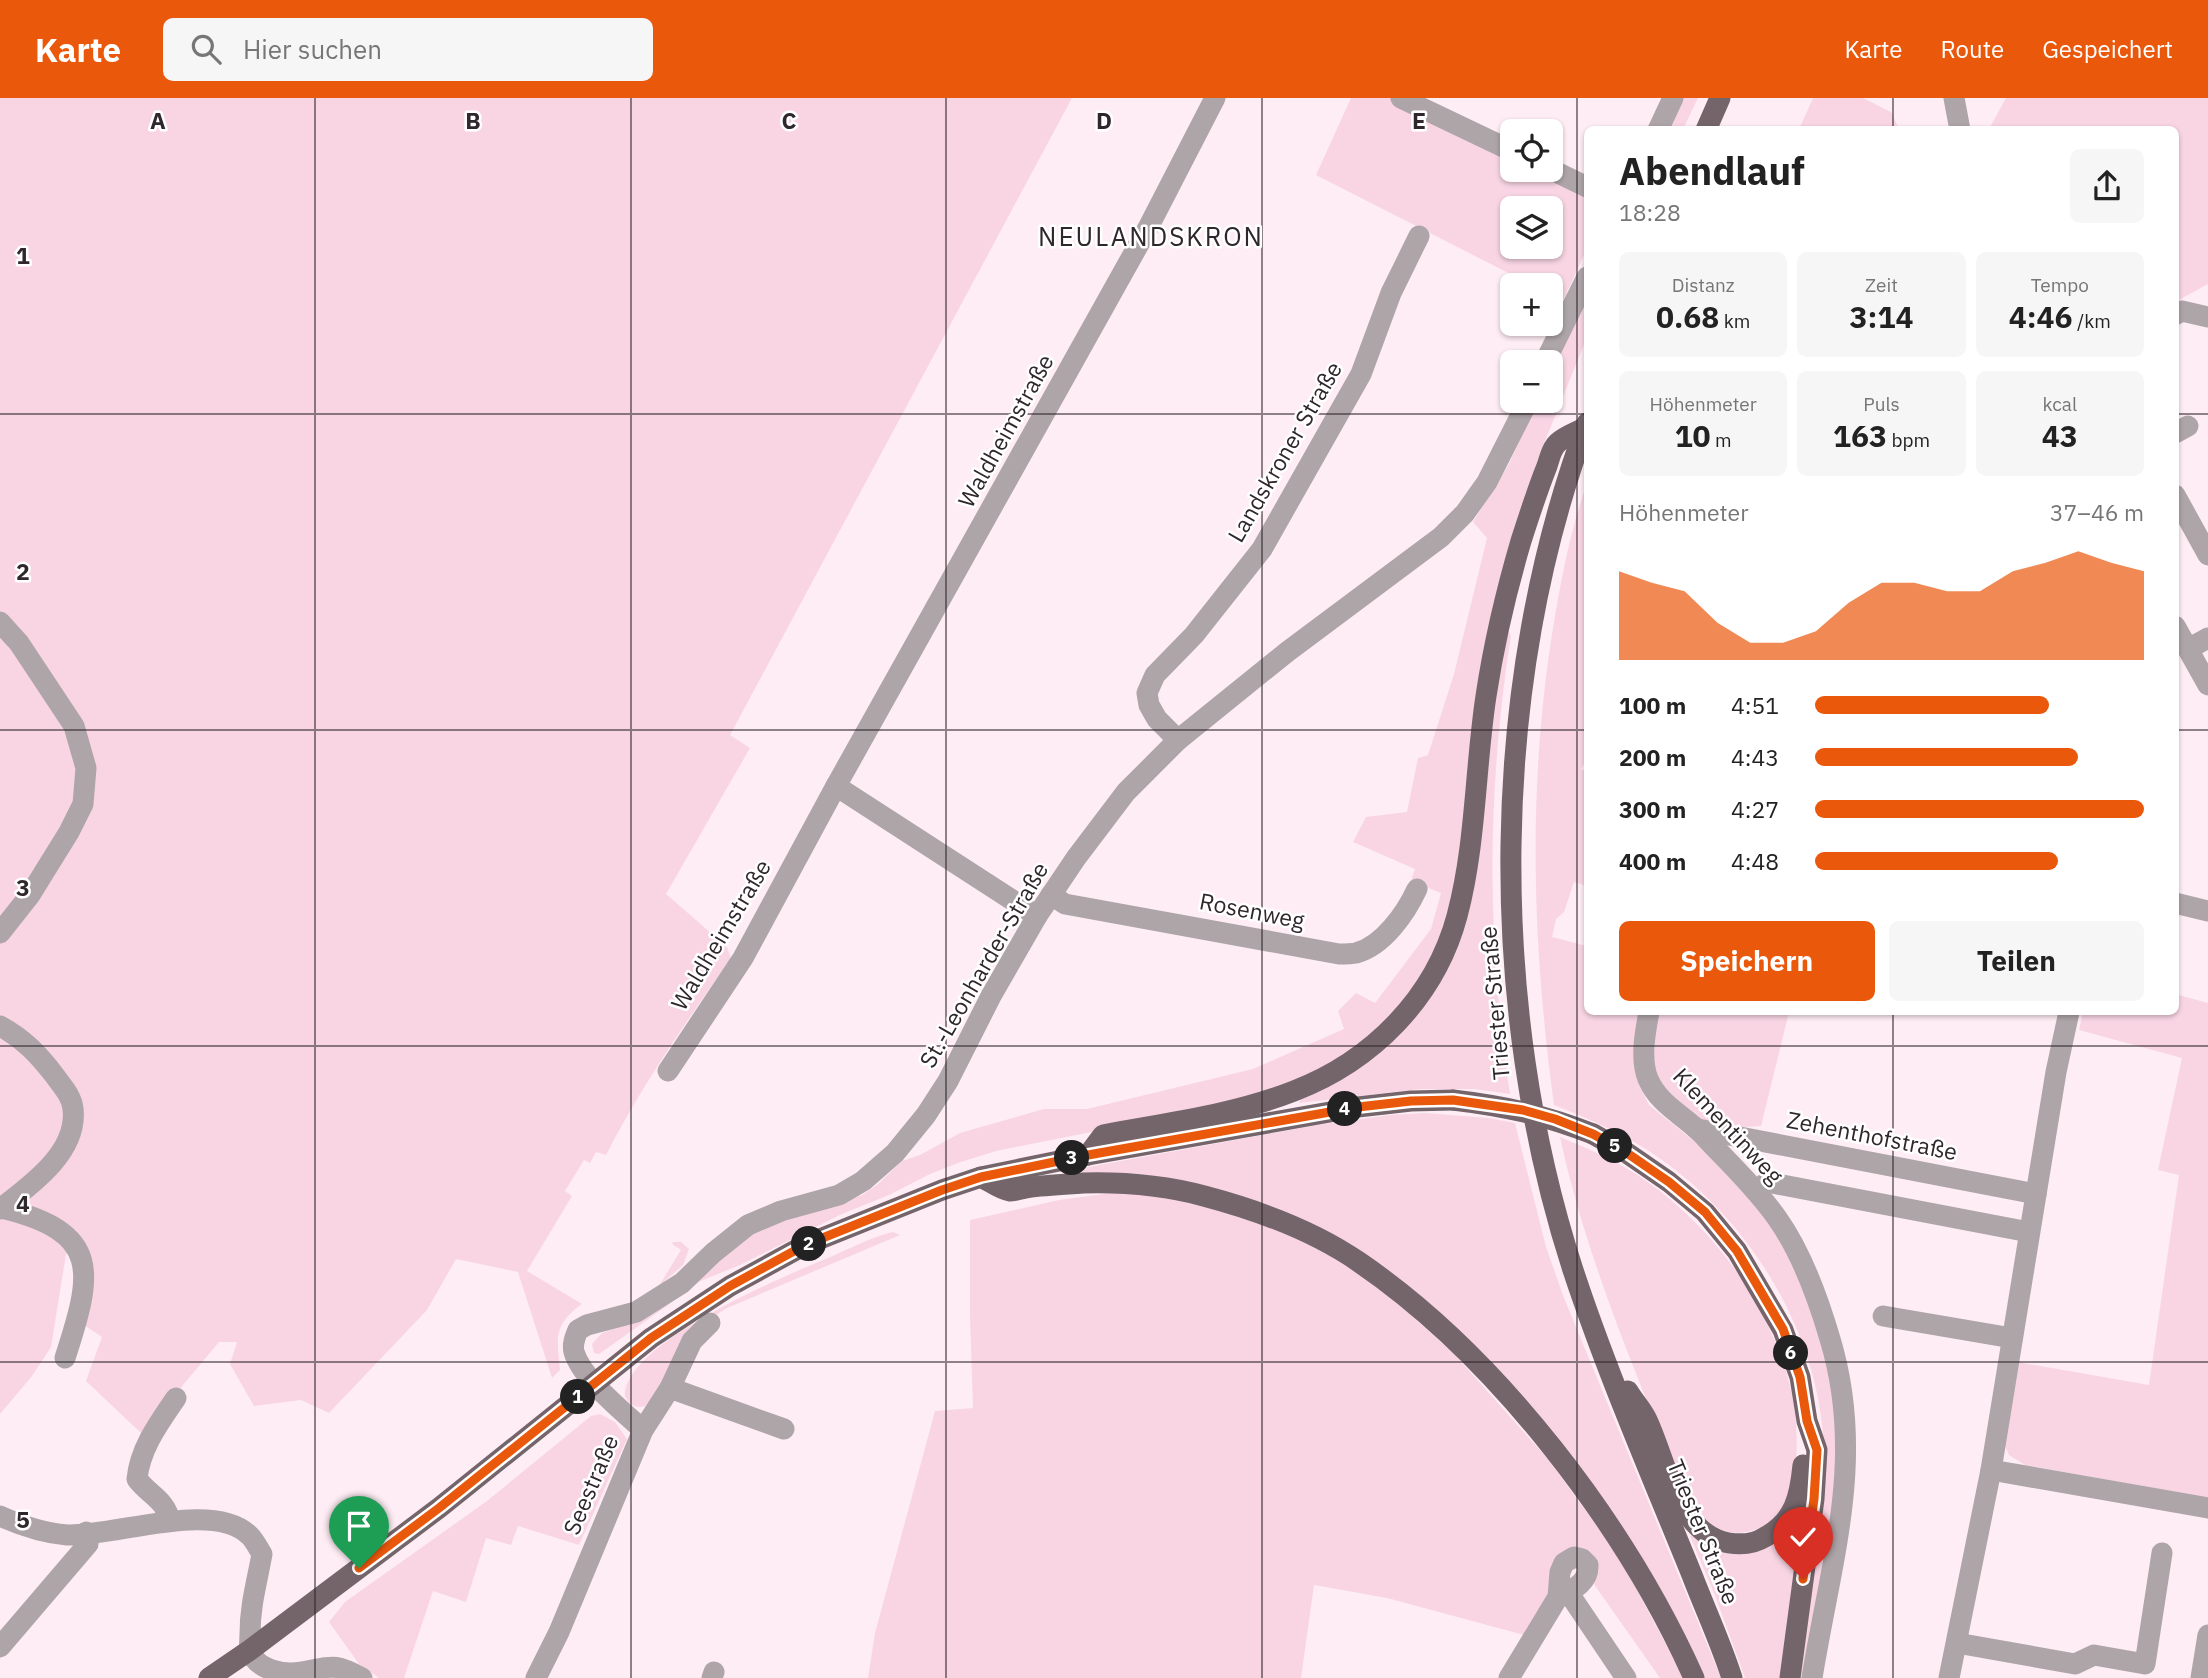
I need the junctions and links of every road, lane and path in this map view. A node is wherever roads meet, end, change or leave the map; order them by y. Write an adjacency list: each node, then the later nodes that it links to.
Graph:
1 (1215, 98): 29 (street, Waldheimstraße)
2 (1401, 98): 6 (street)
3 (1673, 98): 7 (street)
4 (1720, 98): 8 (main road)
5 (1954, 98): 9 (street)
6 (1435, 105): 10 (street)
7 (1660, 126)
8 (1708, 126)
9 (1959, 126)
10 (1500, 144)
11 (1563, 175): 12 (street)
12 (1584, 186)
13 (1419, 236): 28 (street, Landskroner Straße)
14 (1584, 283): 17 (street)
15 (2179, 313): 16 (street)
16 (2208, 317)
17 (1551, 350)
18 (1522, 413): 28 (street, St.-Leonharder-Straße)
19 (1584, 427): 41 (main road)
20 (1584, 432): 51 (main road, Triester Straße)
21 (2179, 502): 22 (street)
22 (2208, 555)
23 (0, 622): 35 (street)
24 (2179, 633): 26 (street)
25 (2208, 638): 26 (street)
26 (2188, 649): 27 (street)
27 (2208, 685)
28 (1178, 740): 31 (street, St.-Leonharder-Straße)
29 (836, 786): 34 (street); 39 (street, Waldheimstraße)
30 (1417, 889): 31 (street, Rosenweg)
31 (1051, 895): 34 (street, St.-Leonharder-Straße)
32 (2179, 903): 33 (street)
33 (2208, 911)
34 (1037, 916): 52 (street, St.-Leonharder-Straße)
35 (0, 933)
36 (1649, 1015): 40 (street, Klementinweg)
37 (2069, 1015): 44 (street)
38 (0, 1026): 45 (street)
39 (668, 1071)
40 (1698, 1129): 43 (street, Klementinweg); 44 (street, Zehenthofstraße)
41 (1088, 1155): 42 (main road); 55 (main road, bridge)
42 (981, 1177): 52 (main road); 73 (main road)
43 (1756, 1191): 46 (street); 76 (street, Klementinweg)
44 (2036, 1194): 46 (street)
45 (0, 1208): 50 (street)
46 (2029, 1232): 49 (street)
47 (1883, 1316): 49 (street)
48 (710, 1322): 53 (street, Seestraße)
49 (2012, 1338): 58 (street)
50 (65, 1358)
51 (1605, 1358): 55 (main road); 74 (main road, Triester Straße)
52 (595, 1383): 57 (street, St.-Leonharder-Straße); 67 (main road)
53 (670, 1388): 56 (street); 57 (street, Seestraße)
54 (176, 1398): 61 (street)
55 (1807, 1421): 75 (main road)
56 (785, 1429)
57 (643, 1430): 70 (street, Seestraße)
58 (1991, 1470): 59 (street); 65 (street)
59 (2208, 1508)
60 (0, 1516): 62 (street)
61 (170, 1521): 62 (street); 67 (street)
62 (86, 1532): 66 (street)
63 (2162, 1553): 65 (street)
64 (2208, 1635): 78 (street)
65 (1957, 1643): 77 (street)
66 (0, 1647)
67 (250, 1650): 68 (street); 69 (main road)
68 (352, 1676)
69 (209, 1678)
70 (536, 1678)
71 (1508, 1678): 72 (street)
72 (1626, 1678)
73 (1694, 1678)
74 (1732, 1678)
75 (1790, 1678)
76 (1812, 1678)
77 (1949, 1678)
78 (2201, 1678)

